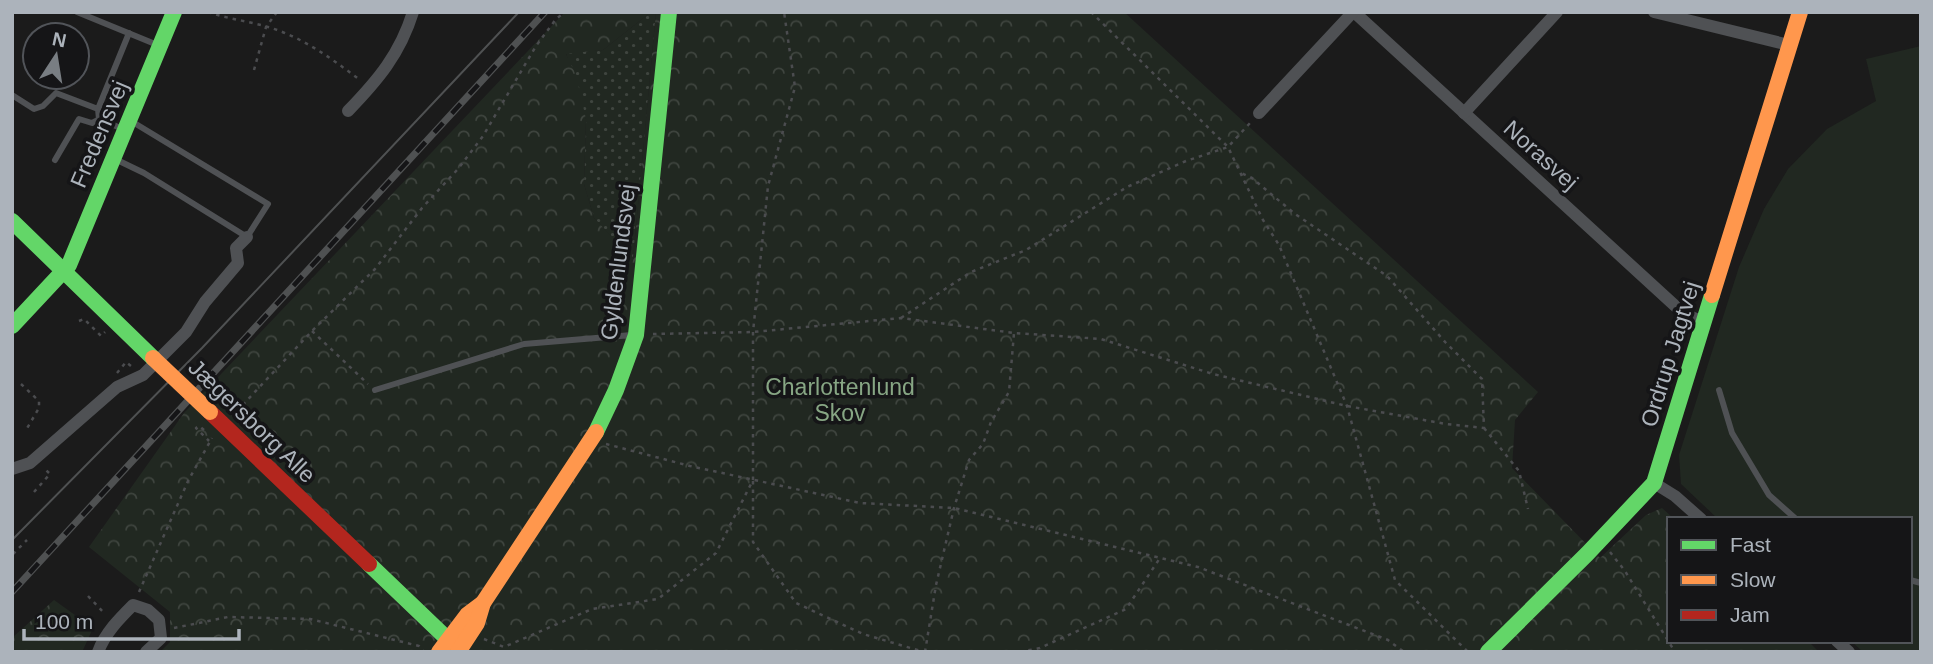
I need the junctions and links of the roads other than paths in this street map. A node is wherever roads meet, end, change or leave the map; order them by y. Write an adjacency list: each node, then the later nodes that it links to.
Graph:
1 (77, 12): 9 (lane)
2 (174, 12): 11 (street, Fredensvej)
3 (413, 12): 14 (street)
4 (669, 12): 26 (street, Gyldenlundsvej)
5 (1353, 12): 15 (street); 16 (street, Norasvej)
6 (1557, 12): 16 (street)
7 (1654, 12): 10 (street)
8 (1800, 12): 10 (street, Ordrup Jagtvej)
9 (129, 33): 11 (lane); 13 (lane)
10 (1789, 45): 24 (street, Ordrup Jagtvej)
11 (160, 46): 18 (street, Fredensvej)
12 (12, 95): 13 (lane)
13 (98, 109): 17 (lane)
14 (348, 111)
15 (1259, 113)
16 (1464, 113): 24 (street, Norasvej)
17 (100, 119): 18 (lane); 20 (lane)
18 (127, 125): 19 (street, Fredensvej); 22 (lane)
19 (112, 158): 22 (lane); 23 (street, Fredensvej)
20 (55, 160)
21 (12, 221): 23 (street, Jægersborg Alle)
22 (247, 237): 29 (street)
23 (63, 271): 25 (street, Fredensvej); 34 (street, Jægersborg Alle, bridge)
24 (1704, 322): 30 (street, Ordrup Jagtvej)
25 (12, 326)
26 (636, 335): 27 (lane); 33 (street, Gyldenlundsvej)
27 (375, 390)
28 (1719, 390): 32 (lane)
29 (12, 469)
30 (1654, 483): 31 (street); 37 (street, Ordrup Jagtvej)
31 (1699, 517)
32 (1794, 517)
33 (483, 603): 34 (street, Gyldenlundsvej); 34 (street, Gyldenlundsvej)
34 (453, 649)
35 (98, 652): 36 (street)
36 (146, 652)
37 (1488, 652)

